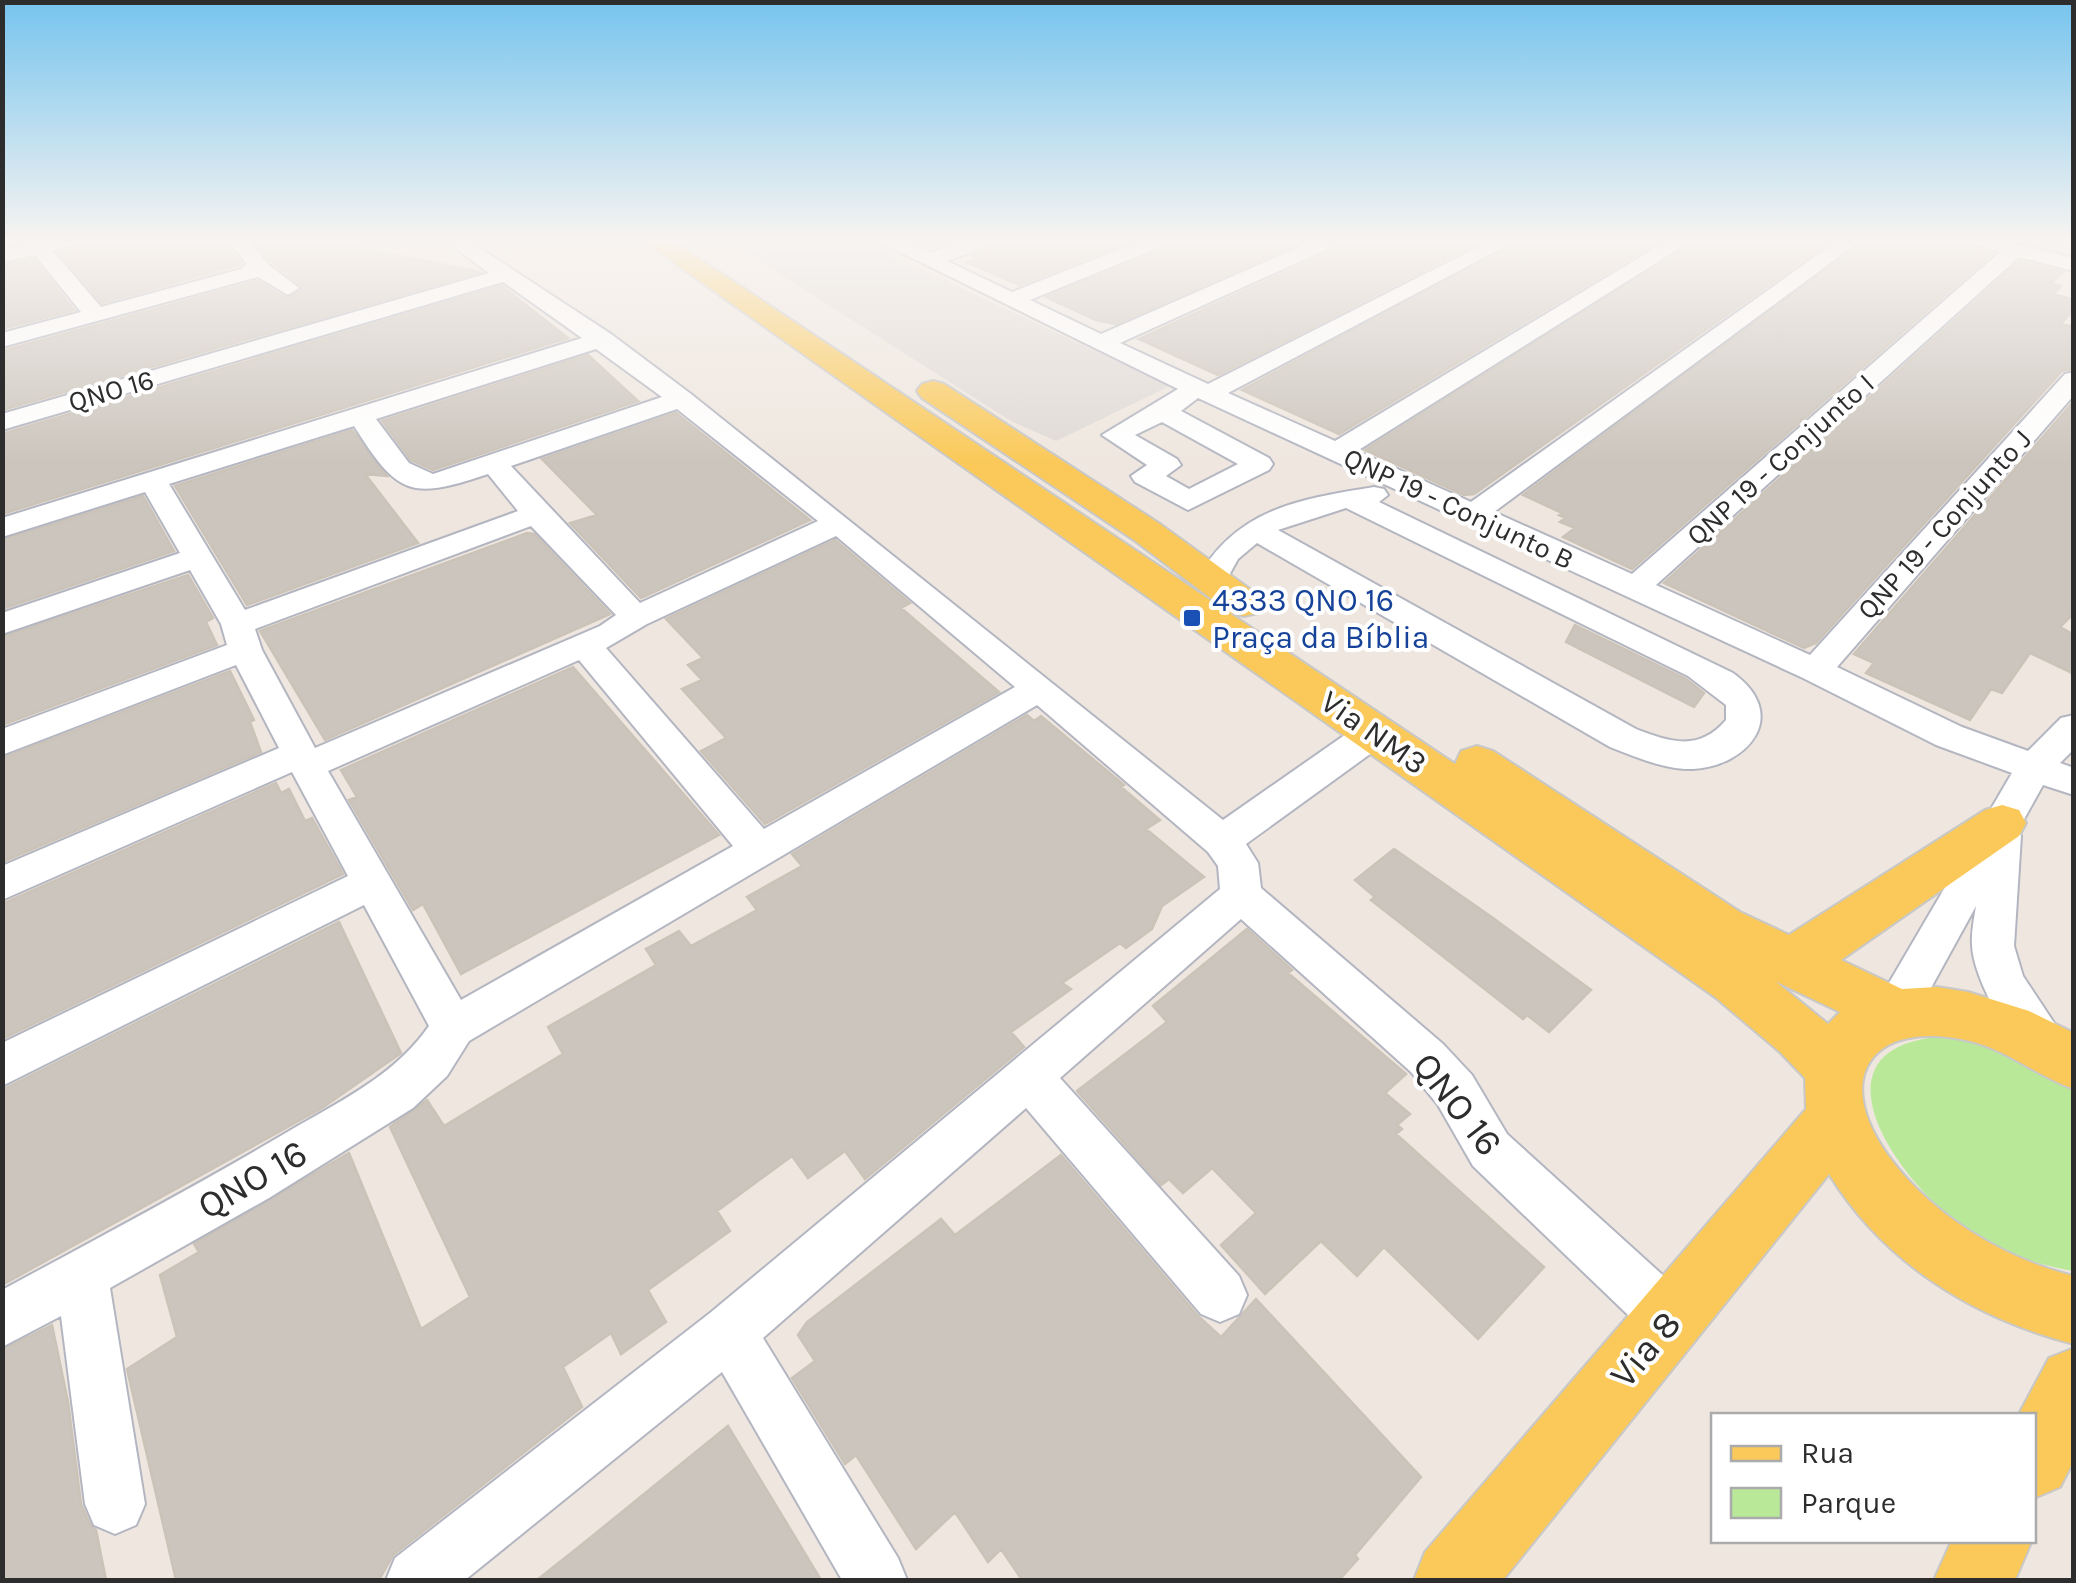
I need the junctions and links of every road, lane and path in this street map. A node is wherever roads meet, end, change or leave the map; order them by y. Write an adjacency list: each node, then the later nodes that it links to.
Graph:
1 (96, 315): 13 (street)
2 (368, 315): 20 (street, QNO 16)
3 (567, 315): 12 (street)
4 (765, 315): 41 (main road, Via NM3)
5 (819, 315): 32 (main road, Via NM3)
6 (1050, 315): 14 (street, QNP 19 - Conjunto B)
7 (1163, 315): 14 (street)
8 (1354, 315): 16 (street)
9 (1559, 315): 21 (street)
10 (1747, 315): 27 (street)
11 (1940, 315): 33 (street, QNP 19 - Conjunto I)
12 (602, 339): 17 (street); 19 (street)
13 (2, 340)
14 (1105, 341): 16 (street, QNP 19 - Conjunto B)
15 (2074, 379): 38 (street, QNP 19 - Conjunto J)
16 (1203, 390): 18 (street); 21 (street, QNP 19 - Conjunto B)
17 (682, 399): 22 (street); 28 (street)
18 (1163, 412): 18 (street)
19 (360, 414): 22 (street); 23 (street)
20 (2, 422)
21 (1336, 452): 24 (street, QNP 19 - Conjunto B)
22 (495, 465): 26 (street)
23 (152, 479): 29 (street); 31 (street)
24 (1420, 490): 25 (street); 27 (street, QNP 19 - Conjunto B)
25 (1349, 499): 30 (street); 30 (street)
26 (536, 514): 34 (street); 36 (street)
27 (1473, 514): 33 (street, QNP 19 - Conjunto B)
28 (839, 523): 34 (street); 39 (street)
29 (2, 528)
30 (1259, 532): 32 (street)
31 (198, 557): 35 (street); 36 (street)
32 (1211, 581): 52 (main road, Via NM3)
33 (1635, 588): 38 (street, QNP 19 - Conjunto B)
34 (636, 617): 37 (street)
35 (2, 624)
36 (241, 637): 42 (street); 43 (street)
37 (584, 646): 43 (street); 48 (street)
38 (1815, 670): 44 (street, QNP 19 - Conjunto B)
39 (1038, 689): 47 (street); 48 (street, QNO 16)
40 (2074, 727): 44 (street)
41 (1374, 732): 47 (street); 58 (main road, Via NM3)
42 (2, 743)
43 (304, 760): 49 (street); 50 (street)
44 (2035, 766): 45 (street, QNP 19 - Conjunto B); 46 (street)
45 (2074, 782)
46 (2002, 823): 52 (main road); 53 (street); 55 (street)
47 (1222, 842): 51 (street)
48 (757, 848): 54 (street, QNO 16)
49 (373, 882): 54 (street); 56 (street)
50 (2, 884)
51 (1242, 895): 57 (street); 62 (street, QNO 16)
52 (1785, 962): 53 (main road, Via NM3)
53 (1894, 1012): 55 (main road); 58 (main road, Via 8)
54 (453, 1027): 59 (street, QNO 16)
55 (2060, 1055)
56 (2, 1066)
57 (1028, 1077): 60 (street); 64 (street)
58 (1835, 1093): 61 (main road, Via NM3); 62 (main road, Via 8)
59 (82, 1276): 63 (street, QNO 16); 67 (street)
60 (1220, 1295)
61 (2074, 1310)
62 (1670, 1318): 71 (main road, Via 8)
63 (2, 1320)
64 (729, 1332): 69 (street); 70 (street)
65 (2074, 1383): 66 (main road)
66 (2036, 1457)
67 (114, 1504)
68 (1992, 1543): 72 (main road)
69 (417, 1580)
70 (876, 1580)
71 (1453, 1580)
72 (1973, 1580)

